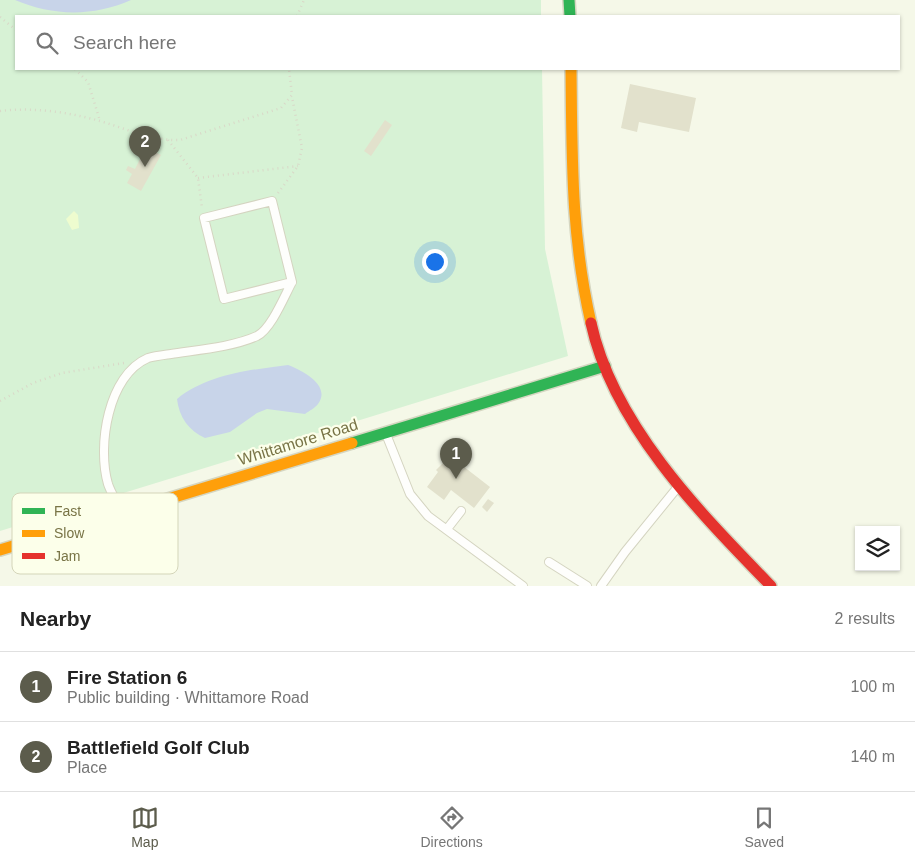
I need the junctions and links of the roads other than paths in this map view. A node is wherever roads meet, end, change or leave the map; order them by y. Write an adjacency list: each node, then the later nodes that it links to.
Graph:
1 (570, 0): 2 (street)
2 (570, 15)
3 (571, 70): 5 (street)
4 (292, 282): 4 (lane); 8 (lane)
5 (605, 366): 6 (street, Whittamore Road); 7 (street)
6 (385, 432): 9 (street, Whittamore Road); 11 (lane)
7 (678, 486): 17 (lane); 18 (street)
8 (113, 493)
9 (178, 496)
10 (461, 511): 11 (lane)
11 (446, 529): 15 (lane)
12 (12, 546): 13 (street, Whittamore Road)
13 (0, 550)
14 (549, 562): 16 (lane)
15 (523, 586)
16 (587, 586)
17 (601, 586)
18 (771, 586)

